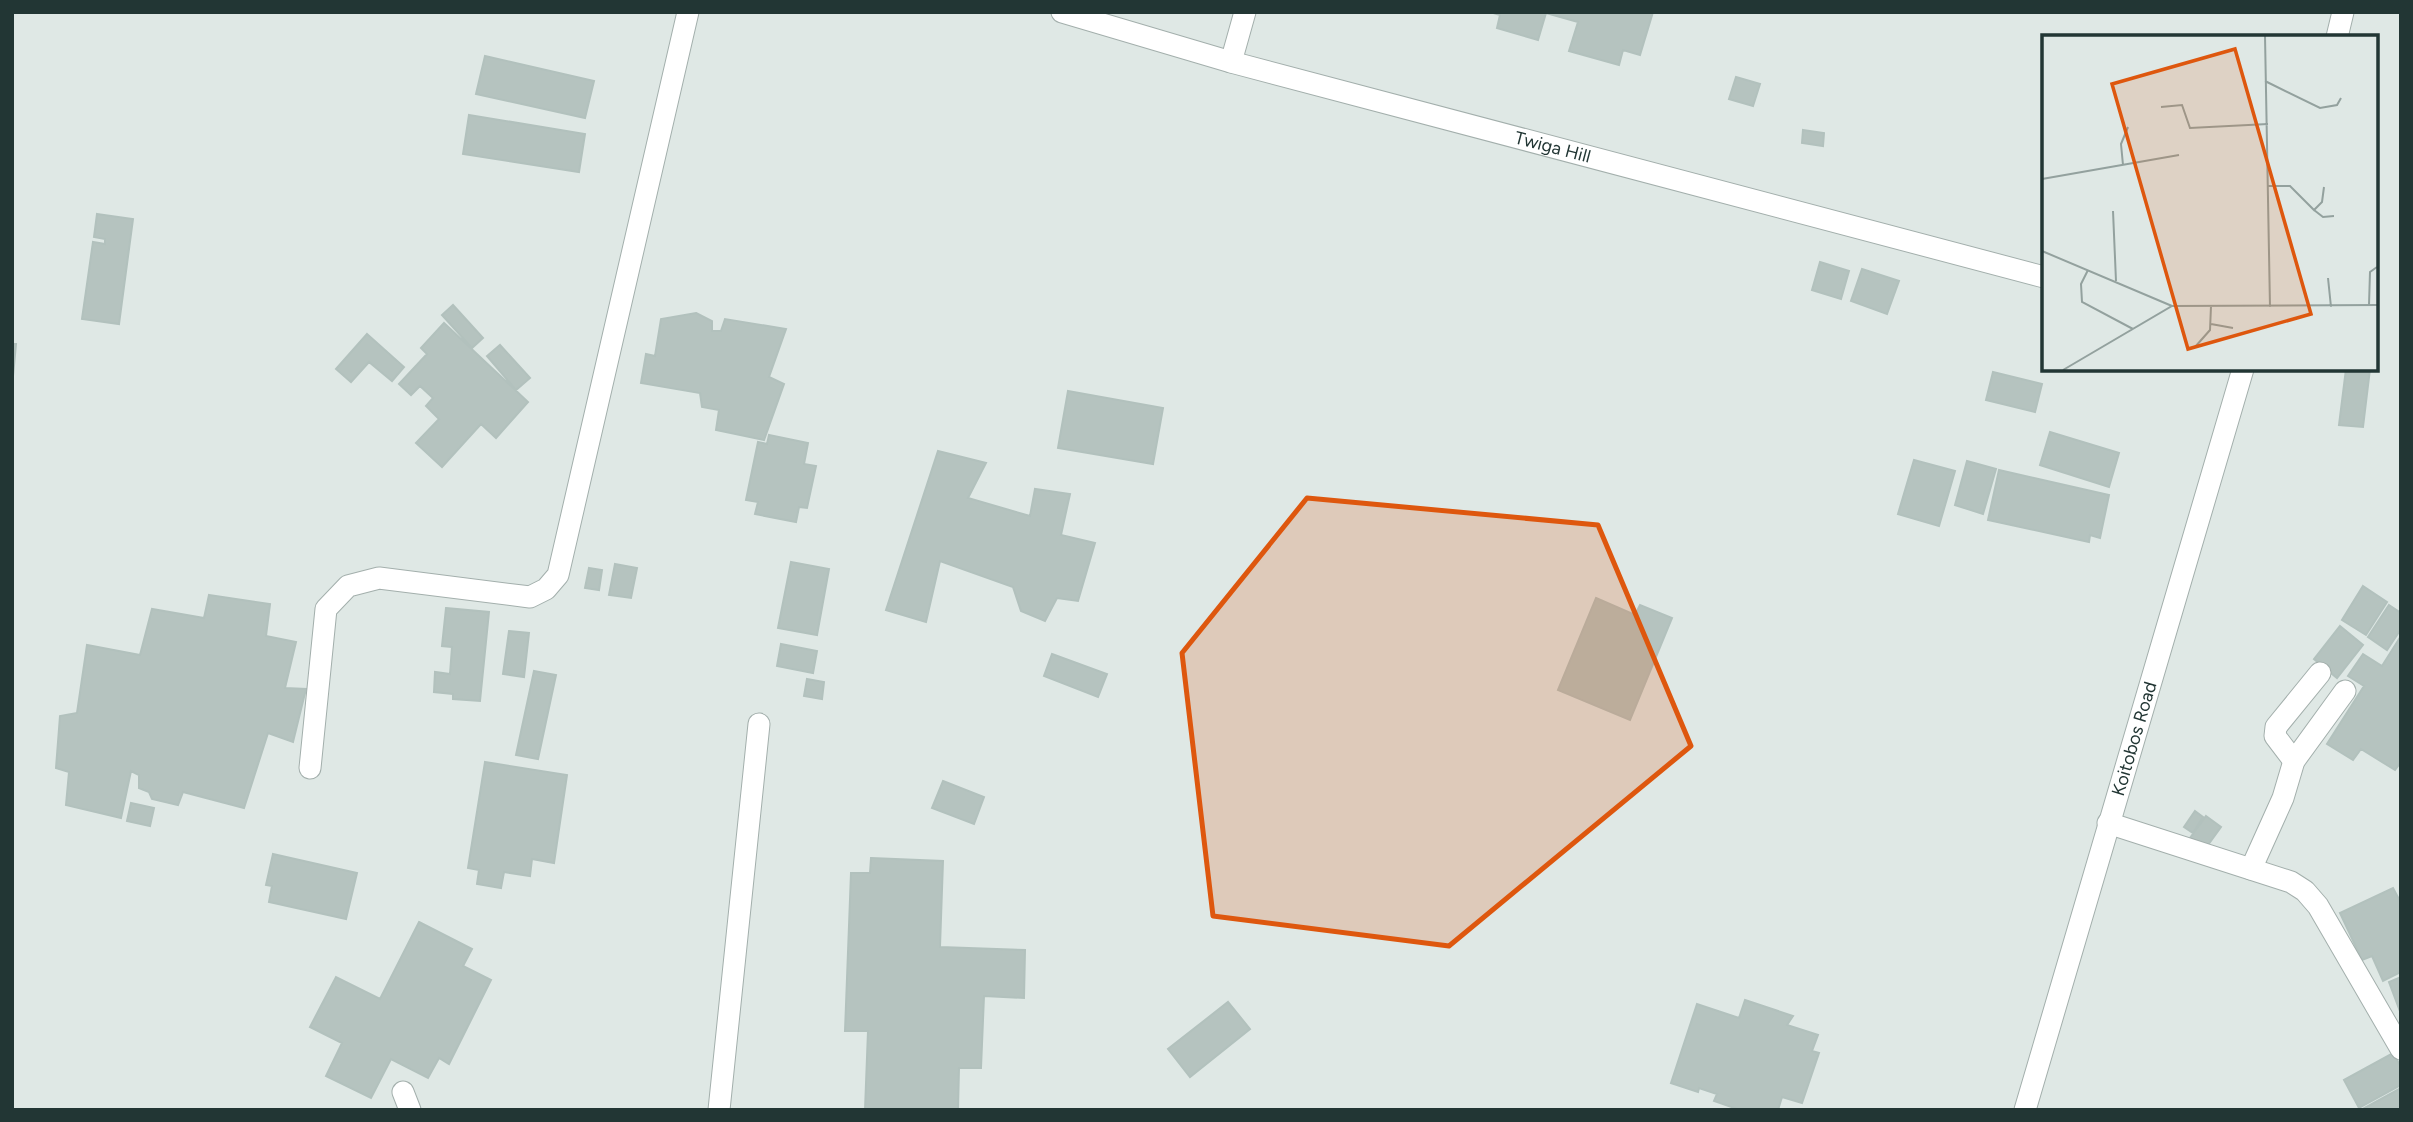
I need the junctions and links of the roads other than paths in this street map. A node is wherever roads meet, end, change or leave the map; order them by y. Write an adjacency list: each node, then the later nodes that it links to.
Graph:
1 (688, 12): 13 (street)
2 (1062, 12): 6 (street, Twiga Hill)
3 (1245, 12): 6 (street)
4 (2343, 12): 5 (street)
5 (2337, 35)
6 (1231, 62): 7 (street, Twiga Hill)
7 (2042, 276)
8 (2242, 371): 14 (street, Koitobos Road)
9 (2320, 673): 12 (street)
10 (2345, 691): 12 (street)
11 (759, 724): 17 (street)
12 (2294, 761): 15 (street)
13 (310, 768)
14 (2108, 823): 15 (street); 18 (street, Koitobos Road)
15 (2250, 869): 16 (street)
16 (2397, 1036)
17 (719, 1110)
18 (2025, 1110)

